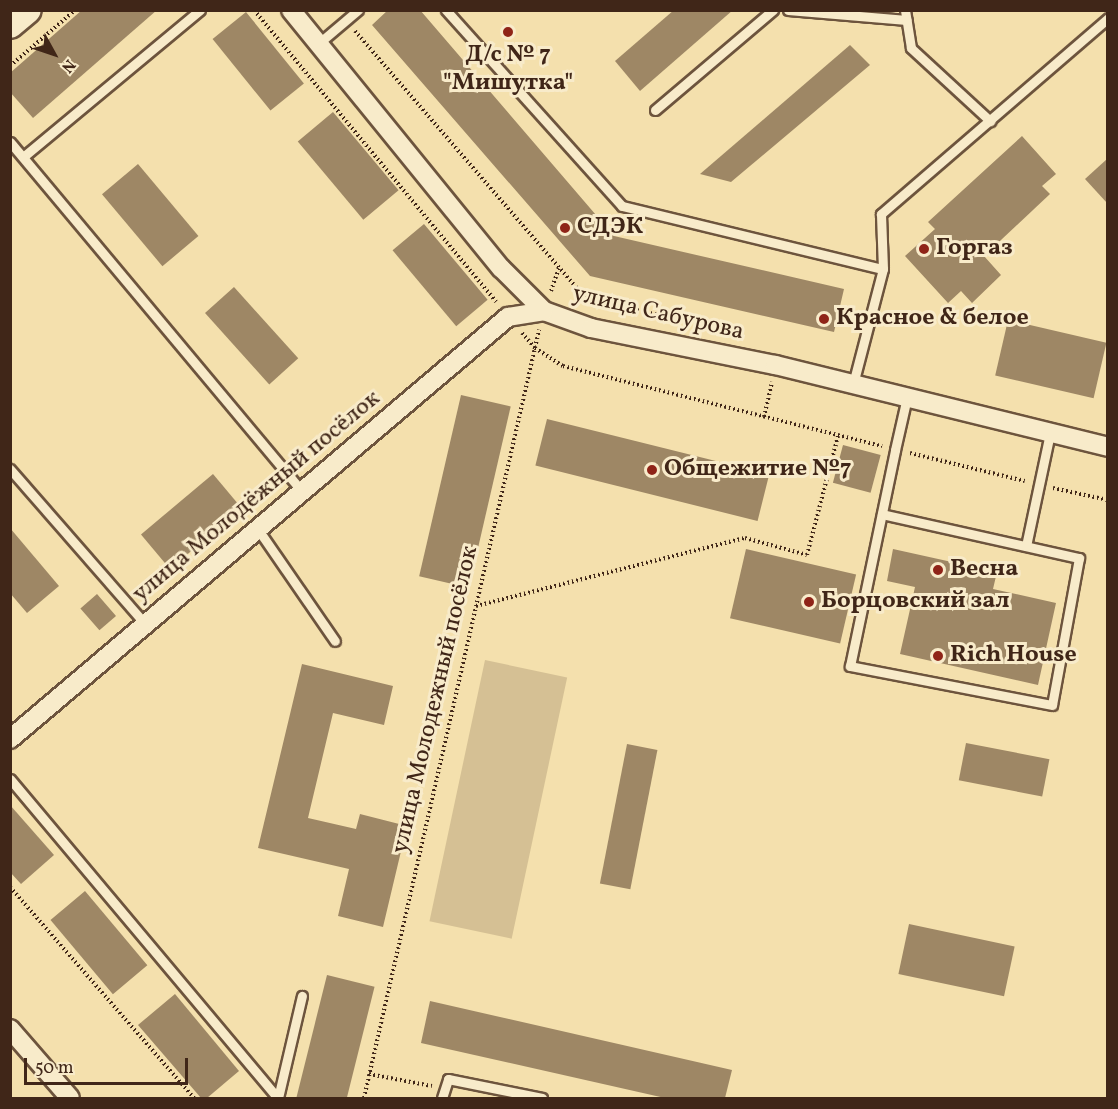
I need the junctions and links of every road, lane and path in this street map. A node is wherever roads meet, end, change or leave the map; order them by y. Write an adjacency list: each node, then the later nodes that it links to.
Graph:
1 (28, 10): 12 (street)
2 (75, 10): 14 (path)
3 (200, 10): 18 (lane)
4 (291, 10): 13 (street, улица Сабурова)
5 (358, 10): 11 (lane)
6 (446, 10): 19 (lane)
7 (773, 10): 15 (lane)
8 (788, 10): 9 (lane)
9 (906, 15): 16 (lane)
10 (1107, 18): 16 (lane)
11 (345, 21): 13 (lane); 21 (path)
12 (10, 25)
13 (319, 43): 20 (street, улица Сабурова)
14 (10, 66)
15 (655, 110)
16 (990, 121): 19 (lane)
17 (10, 142): 18 (lane)
18 (23, 157): 28 (lane)
19 (883, 269): 22 (lane)
20 (544, 310): 22 (street, улица Сабурова); 28 (street, улица Молодёжный посёлок); 32 (path, улица Молодежный посёлок)
21 (746, 337)
22 (853, 384): 23 (street, улица Сабурова)
23 (908, 397): 24 (street, улица Сабурова); 29 (lane)
24 (1050, 433): 26 (street, улица Сабурова); 31 (lane)
25 (838, 436): 32 (path)
26 (1107, 447)
27 (10, 470): 33 (lane)
28 (301, 490): 30 (street, улица Молодёжный посёлок)
29 (882, 514): 31 (lane); 31 (lane)
30 (257, 528): 33 (street, улица Молодёжный посёлок); 34 (lane)
31 (1026, 546)
32 (476, 606): 43 (path, улица Молодежный посёлок)
33 (145, 624): 35 (street, улица Молодёжный посёлок)
34 (335, 641)
35 (10, 739)
36 (10, 779): 42 (lane)
37 (10, 887): 41 (path)
38 (302, 996): 42 (lane)
39 (10, 1029): 40 (street)
40 (70, 1098)
41 (194, 1098)
42 (278, 1098)
43 (364, 1098)
44 (442, 1098): 45 (lane)
45 (542, 1098)

